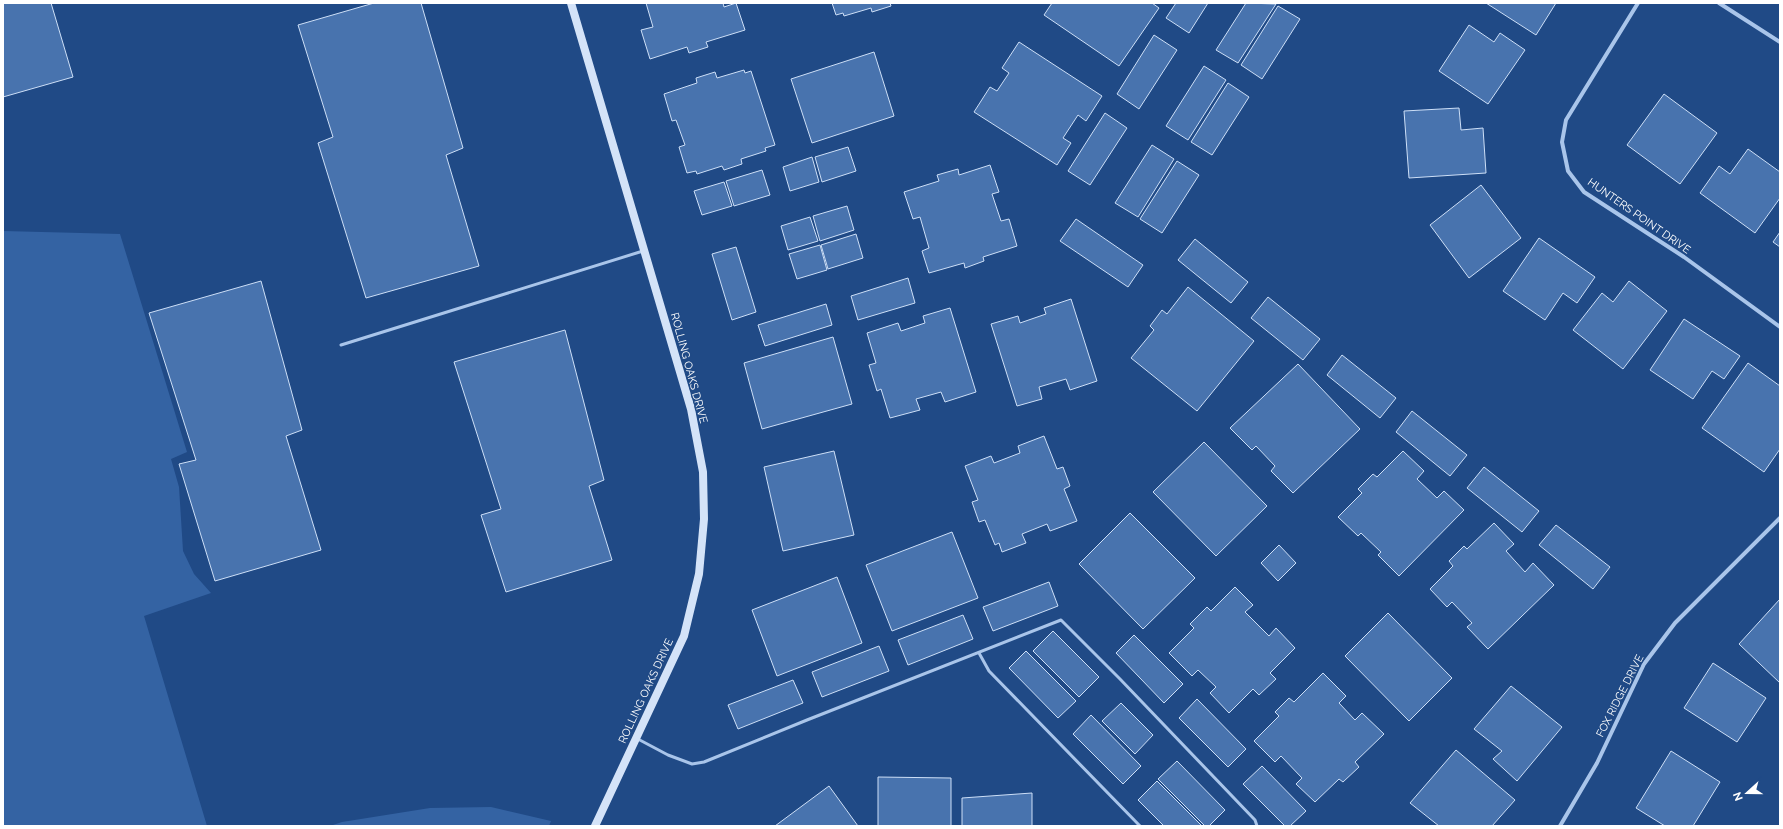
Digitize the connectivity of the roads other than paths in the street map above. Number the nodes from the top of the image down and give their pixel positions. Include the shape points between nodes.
1 (571, 3) edge
2 (1638, 3) edge
3 (1719, 3) edge
4 (1780, 42) edge
5 (644, 250) junction
6 (1780, 328) edge
7 (341, 345) dead end
8 (1780, 518) edge
9 (978, 654) junction
10 (636, 738) junction
11 (596, 826) edge
12 (1140, 826) edge
13 (1257, 826) edge
14 (1560, 826) edge

1 - 5 street, ROLLING OAKS DRIVE
2 - 6 street, HUNTERS POINT DRIVE via 1566,120 1562,142 1568,171 1584,192 1684,257
3 - 4 street
5 - 7 lane
5 - 10 street, ROLLING OAKS DRIVE via 691,409 703,472 704,519 699,574 684,636
8 - 14 street, FOX RIDGE DRIVE via 1675,623 1644,664 1597,763
9 - 10 lane via 704,762 692,764
9 - 12 lane via 989,671
9 - 13 lane via 1061,620 1255,820
10 - 11 street, ROLLING OAKS DRIVE

